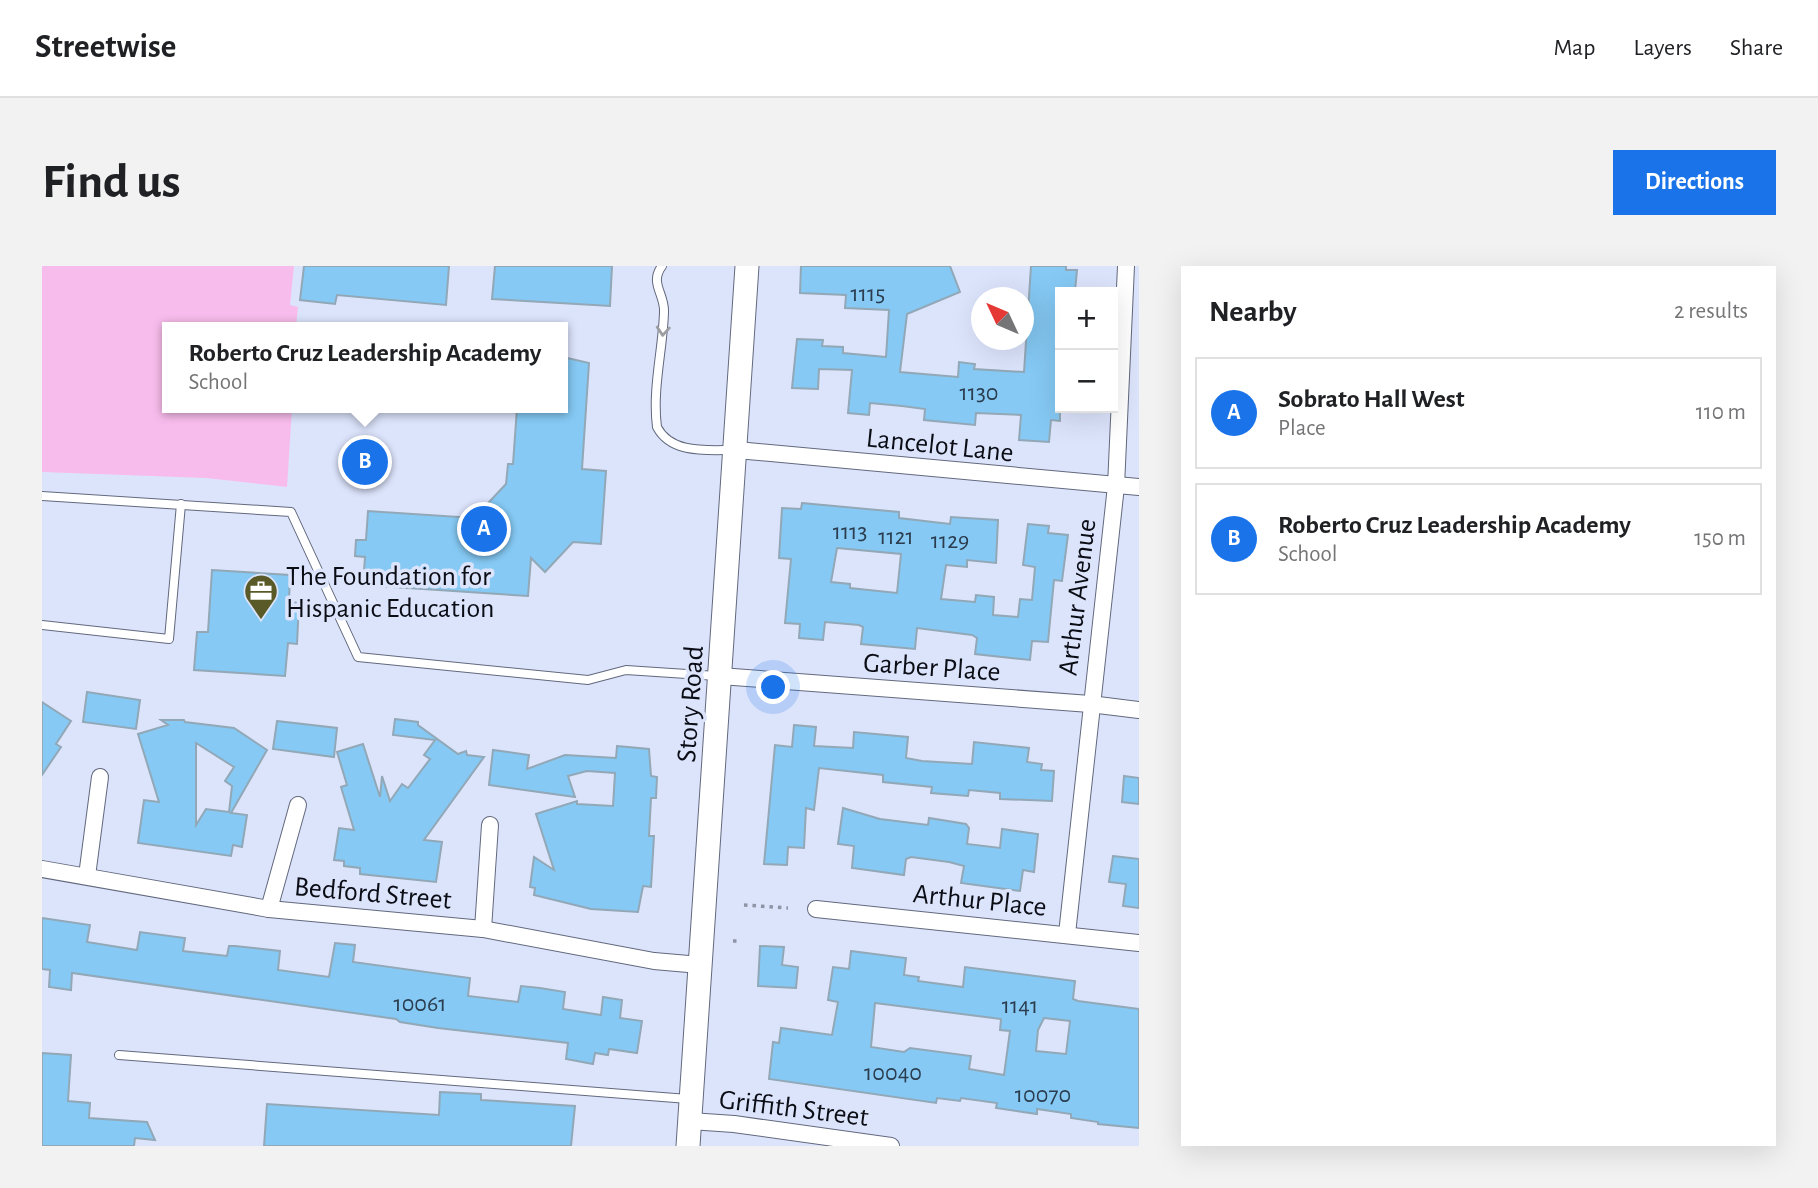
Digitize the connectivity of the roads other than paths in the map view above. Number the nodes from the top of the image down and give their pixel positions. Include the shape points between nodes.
1 (662, 266) edge
2 (747, 266) edge
3 (1126, 266) edge
4 (737, 450) junction
5 (1116, 486) junction
6 (1139, 487) edge
7 (42, 496) edge
8 (181, 504) junction
9 (42, 625) edge
10 (720, 676) junction
11 (1090, 704) junction
12 (1139, 710) edge
13 (100, 777) dead end
14 (298, 805) dead end
15 (490, 825) dead end
16 (42, 869) edge
17 (87, 876) junction
18 (269, 909) junction
19 (816, 909) dead end
20 (482, 929) junction
21 (1067, 934) junction
22 (1139, 943) edge
23 (700, 965) junction
24 (119, 1055) dead end
25 (690, 1110) junction
26 (688, 1146) edge
27 (891, 1146) edge

1 -> 4 lane via 656,284 665,308 657,426 662,436 680,447
2 - 4 street, Story Road
3 - 5 street, Arthur Avenue
4 - 5 street, Lancelot Lane
4 - 10 street, Story Road
5 - 6 street, Lancelot Lane
5 - 11 street, Arthur Avenue
7 - 8 lane
8 - 9 lane via 169,639
8 - 10 lane via 291,512 358,657 588,680 626,670
10 - 11 street, Garber Place
10 - 23 street, Story Road
11 - 12 street, Garber Place
11 - 21 street, Arthur Avenue
13 - 17 street
14 - 18 street
15 - 20 street
16 - 17 street, Bedford Street
17 - 18 street, Bedford Street
18 - 20 street, Bedford Street
19 - 21 street, Arthur Place
20 - 23 street, Bedford Street via 654,961
21 - 22 street, Arthur Place
23 - 25 street, Story Road
24 - 25 lane
25 - 26 street, Story Road
25 - 27 street, Griffith Street via 734,1124

